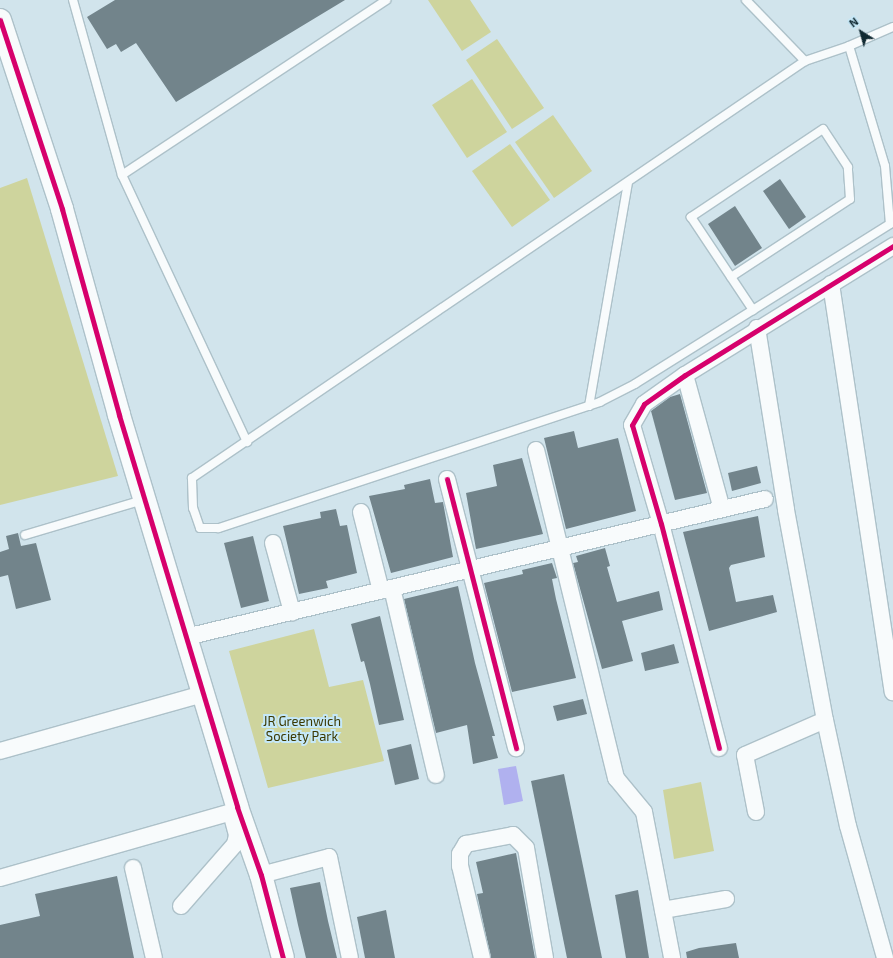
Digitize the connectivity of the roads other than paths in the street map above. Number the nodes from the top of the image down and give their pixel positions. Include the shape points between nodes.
1 (73, 0) edge
2 (386, 0) edge
3 (746, 0) edge
4 (0, 20) edge
5 (893, 27) edge
6 (849, 46) junction
7 (805, 61) junction
8 (122, 175) junction
9 (628, 183) junction
10 (893, 246) edge
11 (731, 277) junction
12 (831, 284) junction
13 (753, 310) junction
14 (757, 328) junction
15 (685, 374) junction
16 (589, 406) junction
17 (247, 442) junction
18 (536, 450) dead end
19 (447, 480) dead end
20 (765, 499) dead end
21 (145, 500) junction
22 (722, 510) junction
23 (361, 512) dead end
24 (661, 524) junction
25 (25, 536) dead end
26 (273, 544) dead end
27 (560, 548) junction
28 (470, 570) junction
29 (387, 590) junction
30 (292, 612) junction
31 (186, 637) junction
32 (893, 692) edge
33 (198, 695) junction
34 (825, 720) junction
35 (516, 748) dead end
36 (720, 748) dead end
37 (0, 751) edge
38 (436, 775) dead end
39 (231, 812) junction
40 (756, 812) dead end
41 (133, 868) dead end
42 (261, 875) junction
43 (0, 878) edge
44 (726, 899) dead end
45 (181, 906) dead end
46 (663, 910) junction
47 (154, 958) edge
48 (283, 958) edge
49 (350, 958) edge
50 (482, 958) edge
51 (545, 958) edge
52 (672, 958) edge
53 (885, 958) edge

1 - 8 lane
2 - 8 lane
3 - 7 lane
4 - 21 street via 62,209
5 - 6 lane
6 - 7 lane
6 - 13 lane via 885,166 890,224
7 - 9 lane
8 - 17 lane
9 - 16 lane
9 - 17 lane
10 - 12 street
11 - 11 lane via 691,217 823,129 848,167 850,199
11 - 13 lane
12 - 14 street
12 - 32 street
13 - 16 lane via 635,384
14 - 15 street
14 - 34 street via 786,510
15 - 22 street
15 - 24 street via 644,404 632,425
16 - 17 lane via 218,528 200,528 193,508 192,478
18 - 27 street
19 - 28 street
20 - 22 street
21 - 25 lane
21 - 31 street
22 - 24 street
23 - 29 street
24 - 27 street
24 - 36 street
26 - 30 street
27 - 28 street
27 - 46 street via 616,778 644,812
28 - 29 street
28 - 35 street
29 - 30 street
29 - 38 street
30 - 31 street
31 - 33 street
33 - 37 street
33 - 39 street
33 - 42 street
34 - 40 street via 745,755
34 - 53 street via 848,826
39 - 43 street
39 - 45 street via 237,835 235,844
41 - 47 street
42 - 48 street
42 - 49 street via 329,857
44 - 46 street
46 - 52 street
50 - 51 street via 460,866 460,854 466,844 513,835 526,848

